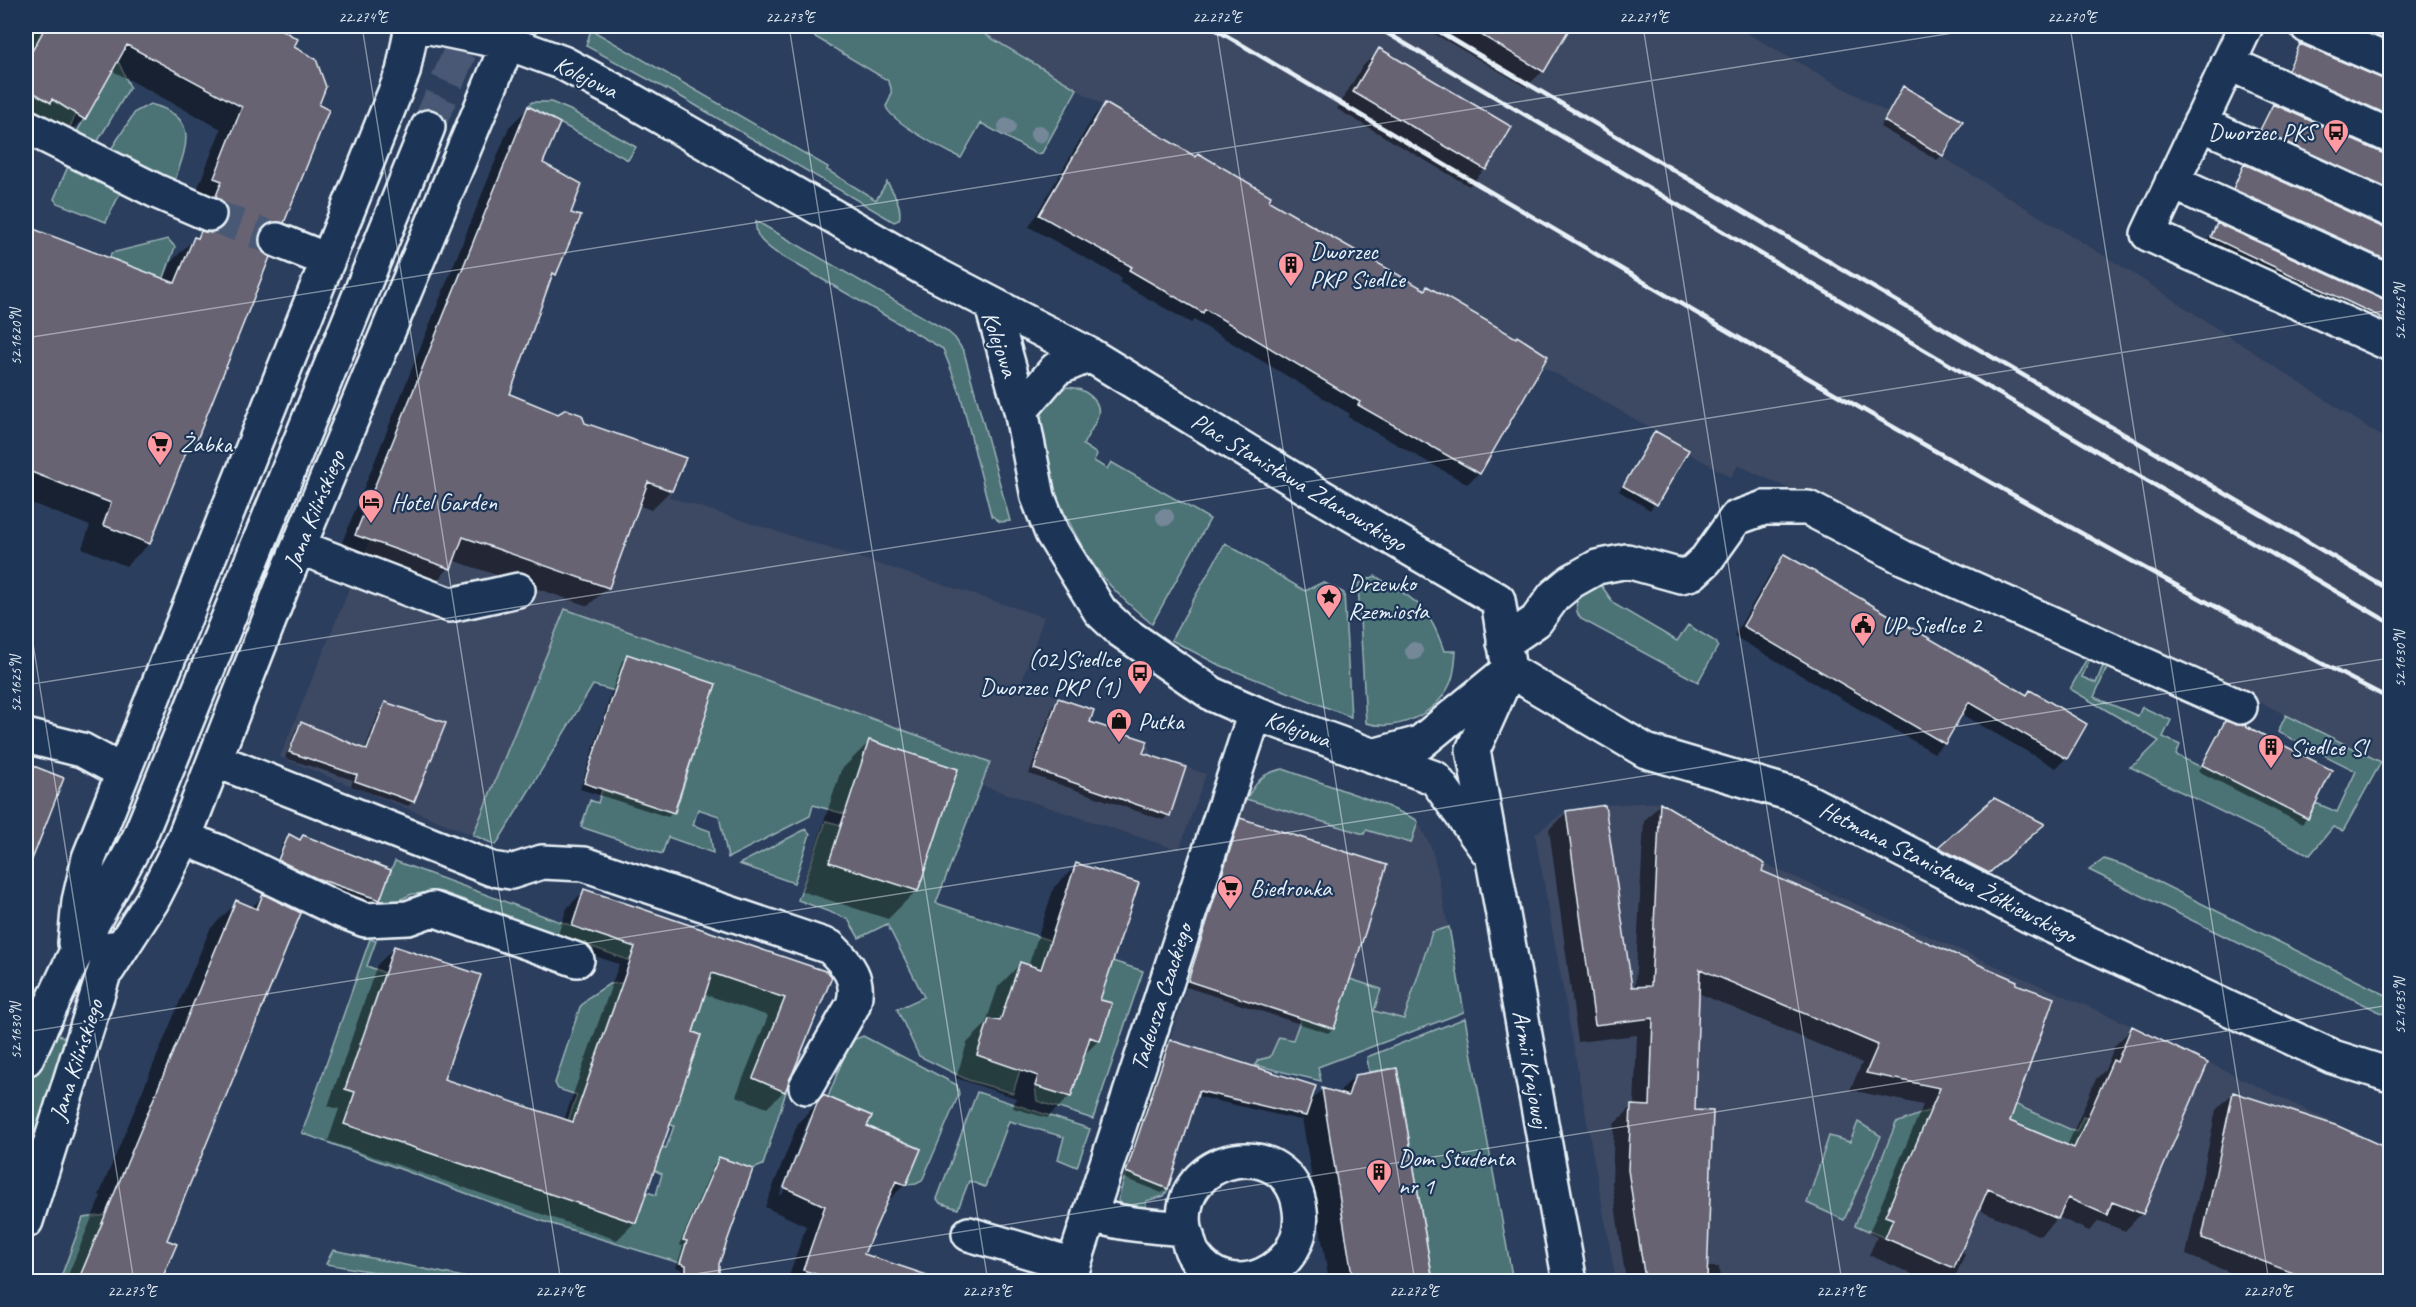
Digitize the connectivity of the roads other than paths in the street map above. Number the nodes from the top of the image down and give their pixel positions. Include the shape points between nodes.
1 (412, 26) edge
2 (425, 26) edge
3 (2246, 26) edge
4 (2307, 26) edge
5 (508, 43) junction
6 (2391, 62) edge
7 (2228, 63) junction
8 (2200, 123) junction
9 (26, 126) edge
10 (428, 127) tunnel mouth
11 (2391, 136) edge
12 (2172, 182) junction
13 (2391, 210) edge
14 (209, 214) tunnel mouth
15 (277, 240) tunnel mouth
16 (327, 260) junction
17 (2391, 282) edge
18 (992, 306) junction
19 (2391, 344) edge
20 (1090, 355) junction
21 (1021, 410) junction
22 (299, 547) junction
23 (518, 590) dead end
24 (1507, 656) junction
25 (2240, 707) dead end
26 (1255, 713) junction
27 (26, 736) edge
28 (1373, 756) junction
29 (215, 760) junction
30 (123, 772) junction
31 (139, 838) junction
32 (184, 838) junction
33 (1492, 856) junction
34 (73, 959) junction
35 (577, 960) dead end
36 (108, 969) junction
37 (26, 1059) edge
38 (2391, 1075) edge
39 (806, 1087) dead end
40 (1090, 1214) junction
41 (26, 1221) edge
42 (1185, 1229) dead end
43 (969, 1234) dead end
44 (1071, 1273) edge
45 (1570, 1281) edge

1 - 16 street, Jana Kilińskiego via 403,72
2 - 5 street, Kolejowa
3 - 7 street
4 - 6 street
5 - 18 street, Kolejowa via 563,63 628,98
5 - 22 street, Jana Kilińskiego
7 - 8 street
7 - 11 street
8 - 12 street
8 - 13 street
9 - 14 street
10 - 31 street, Jana Kilińskiego
12 - 17 street
12 - 19 street via 2148,234
15 - 16 street
16 - 30 street, Jana Kilińskiego
18 - 20 street, Plac Stanisława Zdanowskiego
18 - 21 street, Kolejowa
20 - 21 street via 1056,369
20 - 24 street, Plac Stanisława Zdanowskiego via 1498,600
21 - 26 street, Kolejowa via 1038,497 1052,533 1100,611 1120,630 1214,695
22 - 23 street via 450,605
22 - 29 street, Jana Kilińskiego
24 - 25 street via 1554,596 1598,567 1627,561 1681,576 1692,573 1736,518 1764,508 1808,508 1902,557
24 - 28 street via 1420,743
24 - 33 street via 1473,750
24 - 38 street, Hetmana Stanisława Żółkiewskiego via 1646,751 1795,795 2030,916 2333,1057
26 - 28 street, Kolejowa
26 - 40 street, Tadeusza Czackiego
27 - 30 street via 82,750
28 - 33 street, Kolejowa via 1435,778
29 - 32 street, Jana Kilińskiego
29 - 39 street via 492,869 511,872 542,862 584,864 830,947 842,958 857,992
30 - 34 street, Jana Kilińskiego via 89,858 79,901
31 - 34 street, Jana Kilińskiego
31 - 36 street, Jana Kilińskiego
32 - 35 street via 365,920 408,918 433,909
32 - 36 street, Jana Kilińskiego via 152,901
33 - 45 street, Armii Krajowej
34 - 37 street, Jana Kilińskiego
36 - 41 street, Jana Kilińskiego
40 - 42 street via 1105,1220
40 - 44 street, Tadeusza Czackiego
43 - 44 street

